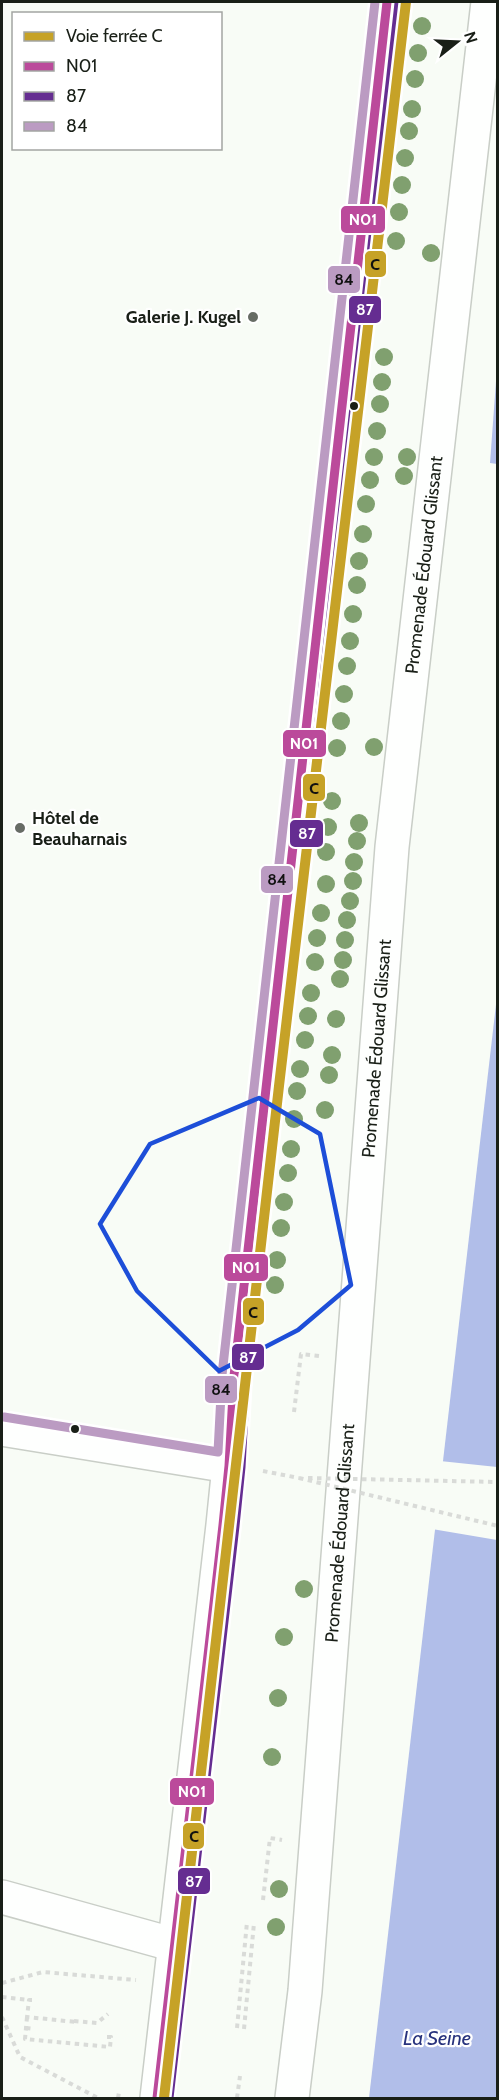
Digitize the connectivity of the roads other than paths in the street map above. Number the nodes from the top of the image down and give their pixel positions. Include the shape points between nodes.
1 (387, 2) edge
2 (489, 2) edge
3 (2, 1429) edge
4 (244, 1469) junction
5 (2, 1898) edge
6 (175, 1945) junction
7 (157, 2098) edge
8 (292, 2098) edge

1 - 4 street via 236,1365
2 - 8 street, Promenade Édouard Glissant via 392,847 305,1990
3 - 4 street
4 - 6 street
5 - 6 street
6 - 7 street

